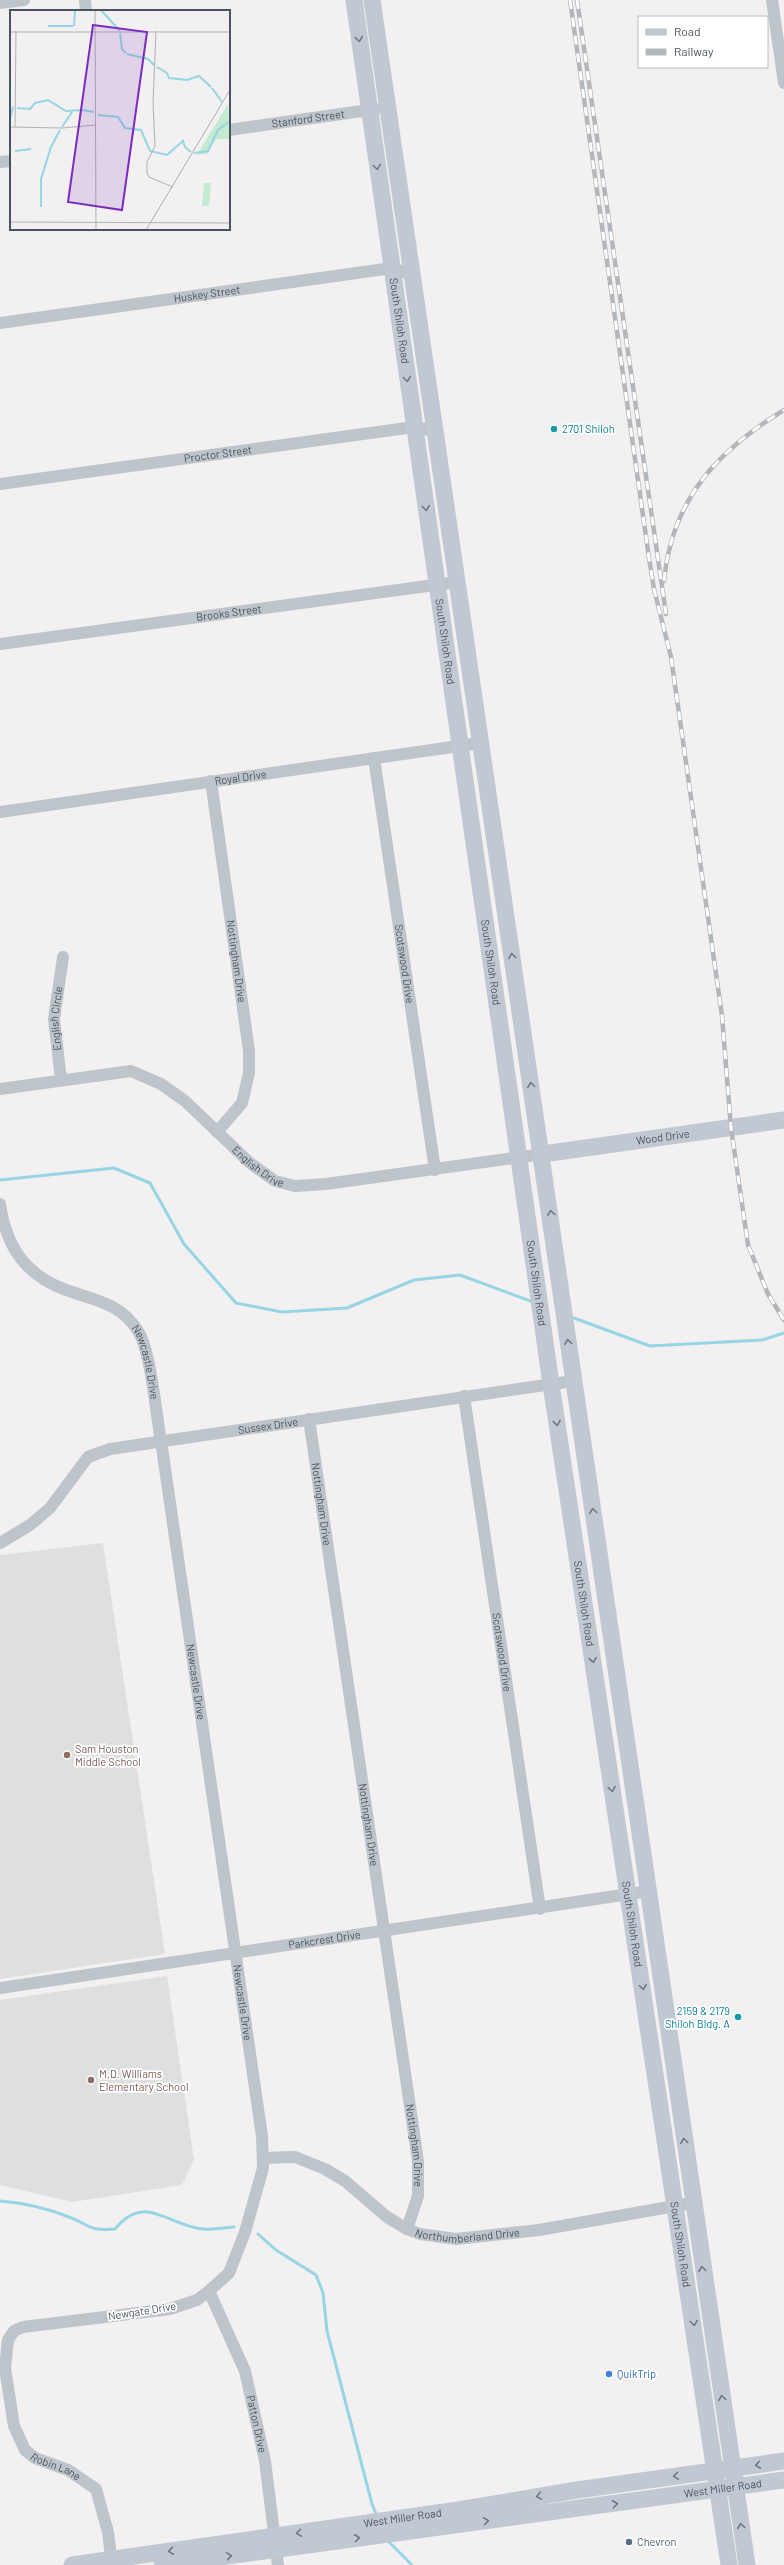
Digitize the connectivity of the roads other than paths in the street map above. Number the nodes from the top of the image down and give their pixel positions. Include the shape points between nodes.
1 (24, 0) edge
2 (85, 0) edge
3 (354, 0) edge
4 (372, 0) edge
5 (772, 0) edge
6 (0, 3) edge
7 (86, 10) edge
8 (784, 83) edge
9 (388, 108) junction
10 (369, 110) junction
11 (230, 130) edge
12 (10, 160) edge
13 (0, 162) edge
14 (392, 268) junction
15 (412, 275) junction
16 (0, 323) edge
17 (414, 427) junction
18 (435, 431) junction
19 (0, 484) edge
20 (457, 582) junction
21 (437, 585) junction
22 (0, 644) edge
23 (480, 743) junction
24 (460, 747) junction
25 (374, 758) junction
26 (211, 781) junction
27 (0, 812) edge
28 (63, 956) dead end
29 (61, 1080) junction
30 (0, 1089) edge
31 (784, 1120) edge
32 (217, 1132) junction
33 (543, 1154) junction
34 (518, 1158) junction
35 (435, 1170) junction
36 (0, 1204) edge
37 (573, 1381) junction
38 (551, 1384) junction
39 (464, 1396) junction
40 (309, 1418) junction
41 (161, 1441) junction
42 (0, 1543) edge
43 (649, 1891) junction
44 (628, 1894) junction
45 (540, 1909) junction
46 (385, 1932) junction
47 (236, 1954) junction
48 (0, 1988) edge
49 (263, 2158) junction
50 (684, 2205) junction
51 (407, 2229) junction
52 (245, 2232) joint
53 (209, 2291) junction
54 (8, 2340) joint
55 (784, 2461) edge
56 (732, 2468) junction
57 (715, 2471) junction
58 (784, 2480) edge
59 (736, 2488) junction
60 (719, 2490) junction
61 (277, 2550) edge
62 (112, 2562) edge
63 (72, 2565) edge
64 (162, 2565) edge
65 (729, 2565) edge
66 (747, 2565) edge

1 - 6 street
2 - 7 street
3 -> 10 main road, South Shiloh Road
4 - 9 main road, South Shiloh Road
5 - 8 street
9 - 10 street, Stanford Street
9 - 15 main road, South Shiloh Road
10 - 11 street, Stanford Street
10 -> 14 main road, South Shiloh Road
12 - 13 street
14 - 15 street, Huskey Street
14 - 16 street, Huskey Street
14 -> 17 main road, South Shiloh Road
15 - 18 main road, South Shiloh Road
17 - 18 street, Proctor Street
17 - 19 street, Proctor Street
17 -> 21 main road, South Shiloh Road
18 - 20 main road, South Shiloh Road
20 - 21 street, Brooks Street
20 - 23 main road, South Shiloh Road
21 - 22 street, Brooks Street
21 - 24 main road, South Shiloh Road
23 - 24 street, Royal Drive
33 -> 23 main road, South Shiloh Road
24 - 25 street, Royal Drive
24 - 34 main road, South Shiloh Road
25 - 26 street, Royal Drive
25 - 35 street, Scotswood Drive
26 - 27 street, Royal Drive
26 - 32 street, Nottingham Drive via 250,1051 249,1073 242,1104
28 - 29 street, English Circle via 54,1019
29 - 30 street, English Drive
29 - 32 street, English Drive via 131,1071 161,1084 179,1096
31 - 33 main road, Wood Drive
32 - 35 street, English Drive via 250,1163 275,1181 295,1186
33 - 34 street, English Drive
37 -> 33 main road, South Shiloh Road
34 - 35 street, English Drive
34 - 38 main road, South Shiloh Road
36 - 41 street, Newcastle Drive via 9,1241 27,1268 66,1290 105,1302 126,1315 138,1331 145,1346
37 - 38 street, Sussex Drive
43 -> 37 main road, South Shiloh Road
38 - 39 street, Sussex Drive
38 -> 44 main road, South Shiloh Road
39 - 40 street, Sussex Drive
39 - 45 street, Scotswood Drive
40 - 41 street, Sussex Drive
40 - 46 street, Nottingham Drive
41 - 42 street, Sussex Drive via 110,1449 88,1457 50,1508 30,1525
41 - 47 street, Newcastle Drive
43 - 44 street, Parkcrest Drive
50 -> 43 main road, South Shiloh Road
44 - 45 street, Parkcrest Drive
44 -> 50 main road, South Shiloh Road
45 - 46 street, Parkcrest Drive
46 - 47 street, Parkcrest Drive
46 - 51 street, Nottingham Drive via 420,2181
47 - 48 street, Parkcrest Drive
47 - 49 street, Newcastle Drive via 253,2062
49 - 51 street, Northumberland Drive via 295,2157 325,2169 345,2181 387,2217
49 - 52 street, Newcastle Drive via 261,2176
50 - 51 street, Northumberland Drive via 539,2230 456,2239 420,2234
56 -> 50 main road, South Shiloh Road
50 -> 57 main road, South Shiloh Road
52 - 53 street, Newgate Drive via 229,2273
53 - 54 street, Newgate Drive via 197,2300 170,2309 23,2327 14,2331
53 - 61 street, Patton Drive via 245,2371 265,2461
54 - 62 street, Robin Lane via 5,2368 14,2426 25,2450 35,2458 68,2470 96,2489 102,2505
55 -> 56 main road, West Miller Road
56 - 57 main road, West Miller Road
56 - 59 main road, South Shiloh Road
57 - 60 main road, South Shiloh Road
57 -> 61 main road, West Miller Road via 458,2510
58 - 59 main road, West Miller Road
59 - 60 main road, West Miller Road
66 -> 59 main road, South Shiloh Road
61 -> 60 main road, West Miller Road
60 - 65 main road, South Shiloh Road
61 -> 62 main road, West Miller Road
64 -> 61 main road, West Miller Road
62 - 63 main road, West Miller Road

